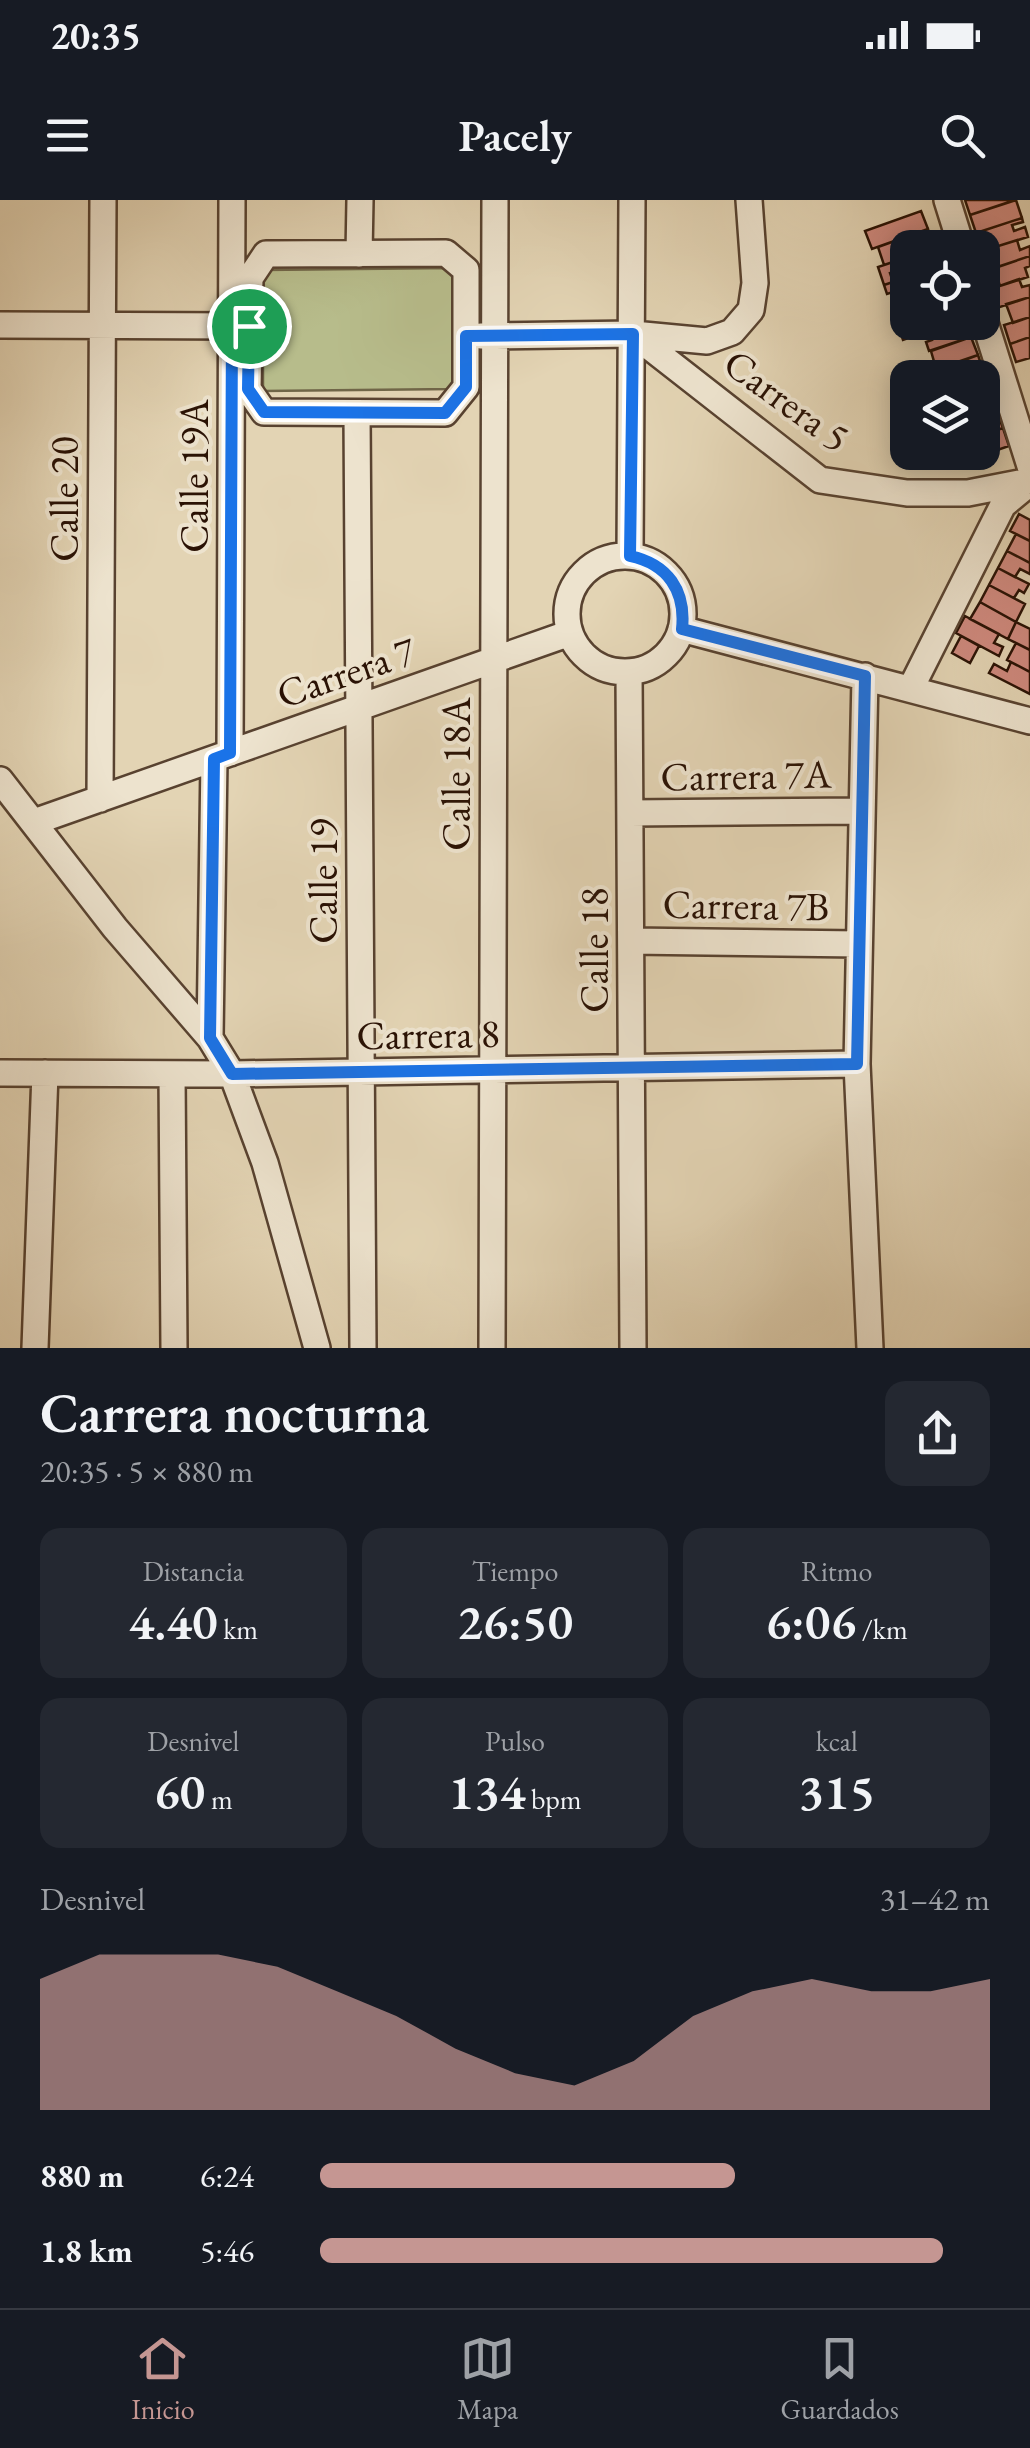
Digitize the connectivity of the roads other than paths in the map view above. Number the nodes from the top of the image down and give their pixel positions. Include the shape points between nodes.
1 (103, 200) edge
2 (232, 200) edge
3 (360, 200) edge
4 (494, 200) edge
5 (632, 200) edge
6 (749, 200) edge
7 (947, 200) edge
8 (956, 230) edge
9 (359, 254) junction
10 (0, 325) edge
11 (102, 326) junction
12 (240, 326) junction
13 (633, 334) junction
14 (466, 336) junction
15 (494, 336) junction
16 (990, 340) edge
17 (357, 413) junction
18 (1030, 466) edge
19 (1030, 482) edge
20 (630, 556) junction
21 (682, 629) junction
22 (570, 633) junction
23 (494, 660) junction
24 (629, 672) junction
25 (865, 676) junction
26 (911, 688) junction
27 (359, 708) junction
28 (1030, 721) edge
29 (222, 756) junction
30 (0, 780) edge
31 (100, 799) junction
32 (862, 812) junction
33 (630, 814) junction
34 (34, 822) junction
35 (631, 942) junction
36 (859, 944) junction
37 (210, 1038) junction
38 (857, 1064) junction
39 (632, 1068) junction
40 (493, 1070) junction
41 (0, 1072) edge
42 (362, 1072) junction
43 (45, 1073) junction
44 (172, 1074) junction
45 (232, 1074) junction
46 (36, 1348) edge
47 (174, 1348) edge
48 (316, 1348) edge
49 (363, 1348) edge
50 (492, 1348) edge
51 (634, 1348) edge
52 (870, 1348) edge

1 - 11 street, Calle 20
2 - 12 street, Calle 19A
3 - 9 street
4 - 15 street, Calle 18A
5 - 13 street
6 - 13 street via 755,283 751,310 732,332 707,341
7 - 8 street
9 - 12 street via 266,254 250,278
9 - 14 street via 446,253 466,270
10 - 11 street
11 - 12 street
11 - 31 street, Calle 20
12 - 17 street via 248,389 264,412
12 - 29 street, Calle 19A
13 - 15 street
13 - 19 street, Carrera 5 via 820,480 907,493 968,493
13 - 20 street
14 - 15 street
14 - 17 street via 466,387 445,413
15 - 23 street, Calle 18A
16 - 18 street
17 - 27 street, Calle 19
19 - 26 street via 1002,505
20 - 21 street via 658,565 677,587
20 - 22 street via 602,561 579,578 568,604
21 - 24 street via 662,659
21 - 25 street
22 - 23 street, Carrera 7
22 - 24 street via 593,663
23 - 27 street, Carrera 7
23 - 40 street, Calle 18A
24 - 33 street, Calle 18
25 - 26 street
25 - 32 street
26 - 28 street
27 - 29 street, Carrera 7
27 - 42 street, Calle 19
29 - 31 street, Carrera 7
29 - 37 street, Calle 19A
30 - 34 street
31 - 34 street, Carrera 7
32 - 33 street, Carrera 7A
32 - 36 street
33 - 35 street, Calle 18
34 - 37 street
35 - 36 street, Carrera 7B
35 - 39 street, Calle 18
36 - 38 street
37 - 45 street
38 - 39 street, Carrera 8
38 - 52 street
39 - 40 street, Carrera 8
39 - 51 street, Calle 18
40 - 42 street, Carrera 8
40 - 50 street, Calle 18A
41 - 43 street, Carrera 8
42 - 45 street, Carrera 8
42 - 49 street, Calle 19
43 - 44 street, Carrera 8
43 - 46 street
44 - 45 street, Carrera 8
44 - 47 street
45 - 48 street via 265,1163

